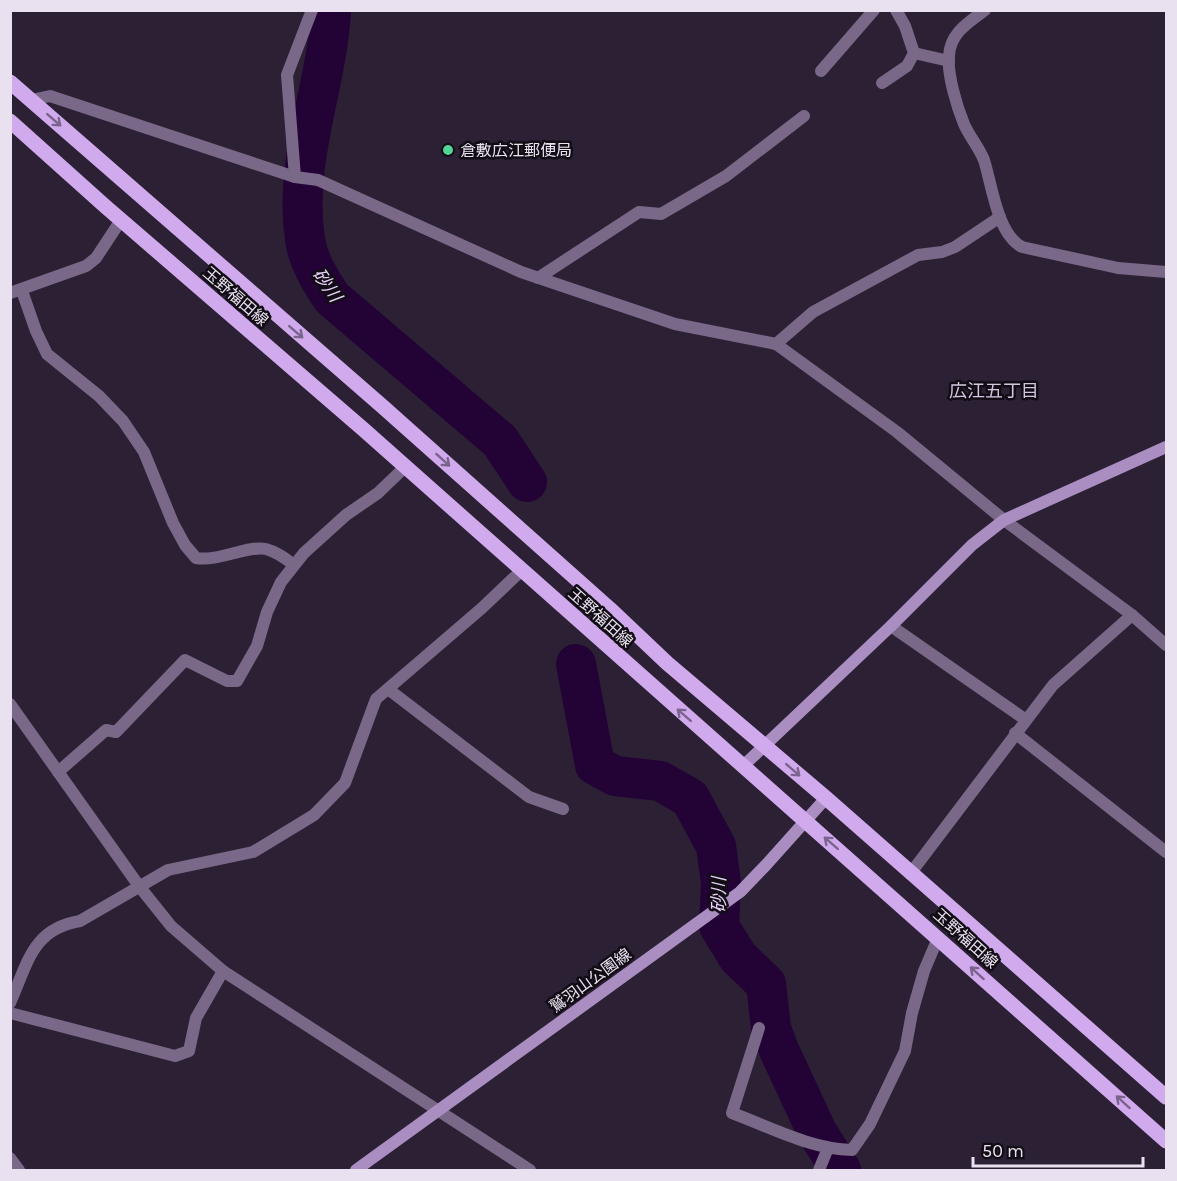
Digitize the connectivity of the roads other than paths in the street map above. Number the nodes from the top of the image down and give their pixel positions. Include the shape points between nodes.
1 (312, 10) edge
2 (874, 10) edge
3 (896, 10) edge
4 (985, 10) edge
5 (914, 53) junction
6 (949, 61) junction
7 (821, 70) dead end
8 (10, 82) edge
9 (882, 83) dead end
10 (31, 100) junction
11 (804, 116) dead end
12 (10, 121) edge
13 (295, 177) junction
14 (1000, 217) junction
15 (121, 220) junction
16 (1167, 272) edge
17 (538, 278) junction
18 (16, 292) edge
19 (776, 344) junction
20 (1167, 447) edge
21 (405, 467) junction
22 (1004, 520) junction
23 (294, 565) junction
24 (522, 570) junction
25 (1132, 615) junction
26 (891, 626) junction
27 (1167, 645) edge
28 (388, 689) junction
29 (10, 704) edge
30 (1026, 720) junction
31 (1015, 733) junction
32 (764, 746) junction
33 (743, 766) junction
34 (58, 772) junction
35 (826, 798) junction
36 (563, 809) dead end
37 (806, 821) junction
38 (1167, 852) edge
39 (910, 874) junction
40 (139, 886) junction
41 (938, 938) junction
42 (223, 971) junction
43 (10, 1003) edge
44 (10, 1013) edge
45 (759, 1028) dead end
46 (1167, 1097) edge
47 (438, 1111) junction
48 (1167, 1141) edge
49 (826, 1150) junction
50 (10, 1158) edge
51 (19, 1170) edge
52 (356, 1170) edge
53 (530, 1170) edge
54 (819, 1170) edge

1 - 13 street via 287,75
2 - 7 street
3 - 5 street
4 - 6 street via 959,30
5 - 6 street
5 - 9 street via 907,66
6 - 14 street via 964,123 983,159
8 - 10 main road, 玉野福田線
10 - 13 street via 50,96
10 -> 32 main road, 玉野福田線
11 - 17 street via 726,176 661,214 639,212
12 - 15 main road, 玉野福田線
13 - 17 street via 318,180
14 - 16 street via 1012,242 1022,247 1118,268
14 - 19 street via 955,247 918,255 813,312
15 - 18 street via 96,258 86,266
15 - 21 main road, 玉野福田線
17 - 19 street via 675,324
18 - 23 street via 47,354 99,396 123,421 144,452 173,523 196,558 206,560 262,548 278,553
19 - 22 street via 897,432
20 - 22 main road
21 - 23 street via 378,493 323,534
21 - 24 main road, 玉野福田線
22 - 25 street
22 - 26 main road via 972,545
23 - 34 street via 281,582 256,646 237,681 227,681 185,660 116,732 106,730
24 - 28 street
33 -> 24 main road, 玉野福田線
25 - 27 street
25 - 30 street via 1053,685
26 - 30 street
26 - 32 main road
28 - 36 street via 529,797
28 - 40 street via 376,699 345,783 314,815 253,852 168,870
29 - 34 street
30 - 31 street
31 - 38 street
31 - 39 street
32 - 33 main road
32 -> 35 main road, 玉野福田線
33 - 37 main road, 玉野福田線
34 - 40 street
35 - 37 main road, 鷲羽山公園線
35 - 39 main road, 玉野福田線
41 -> 37 main road, 玉野福田線
37 - 47 main road, 鷲羽山公園線 via 729,900
39 - 46 main road, 玉野福田線
40 - 42 street via 171,926
40 - 43 street via 80,921 51,930 38,941
48 -> 41 main road, 玉野福田線
41 - 49 street via 924,971 905,1051 870,1124 852,1150
42 - 44 street via 196,1018 189,1051 175,1056
42 - 47 street
45 - 49 street via 732,1113
47 - 52 main road, 鷲羽山公園線
47 - 53 street
49 - 54 street
50 - 51 street

